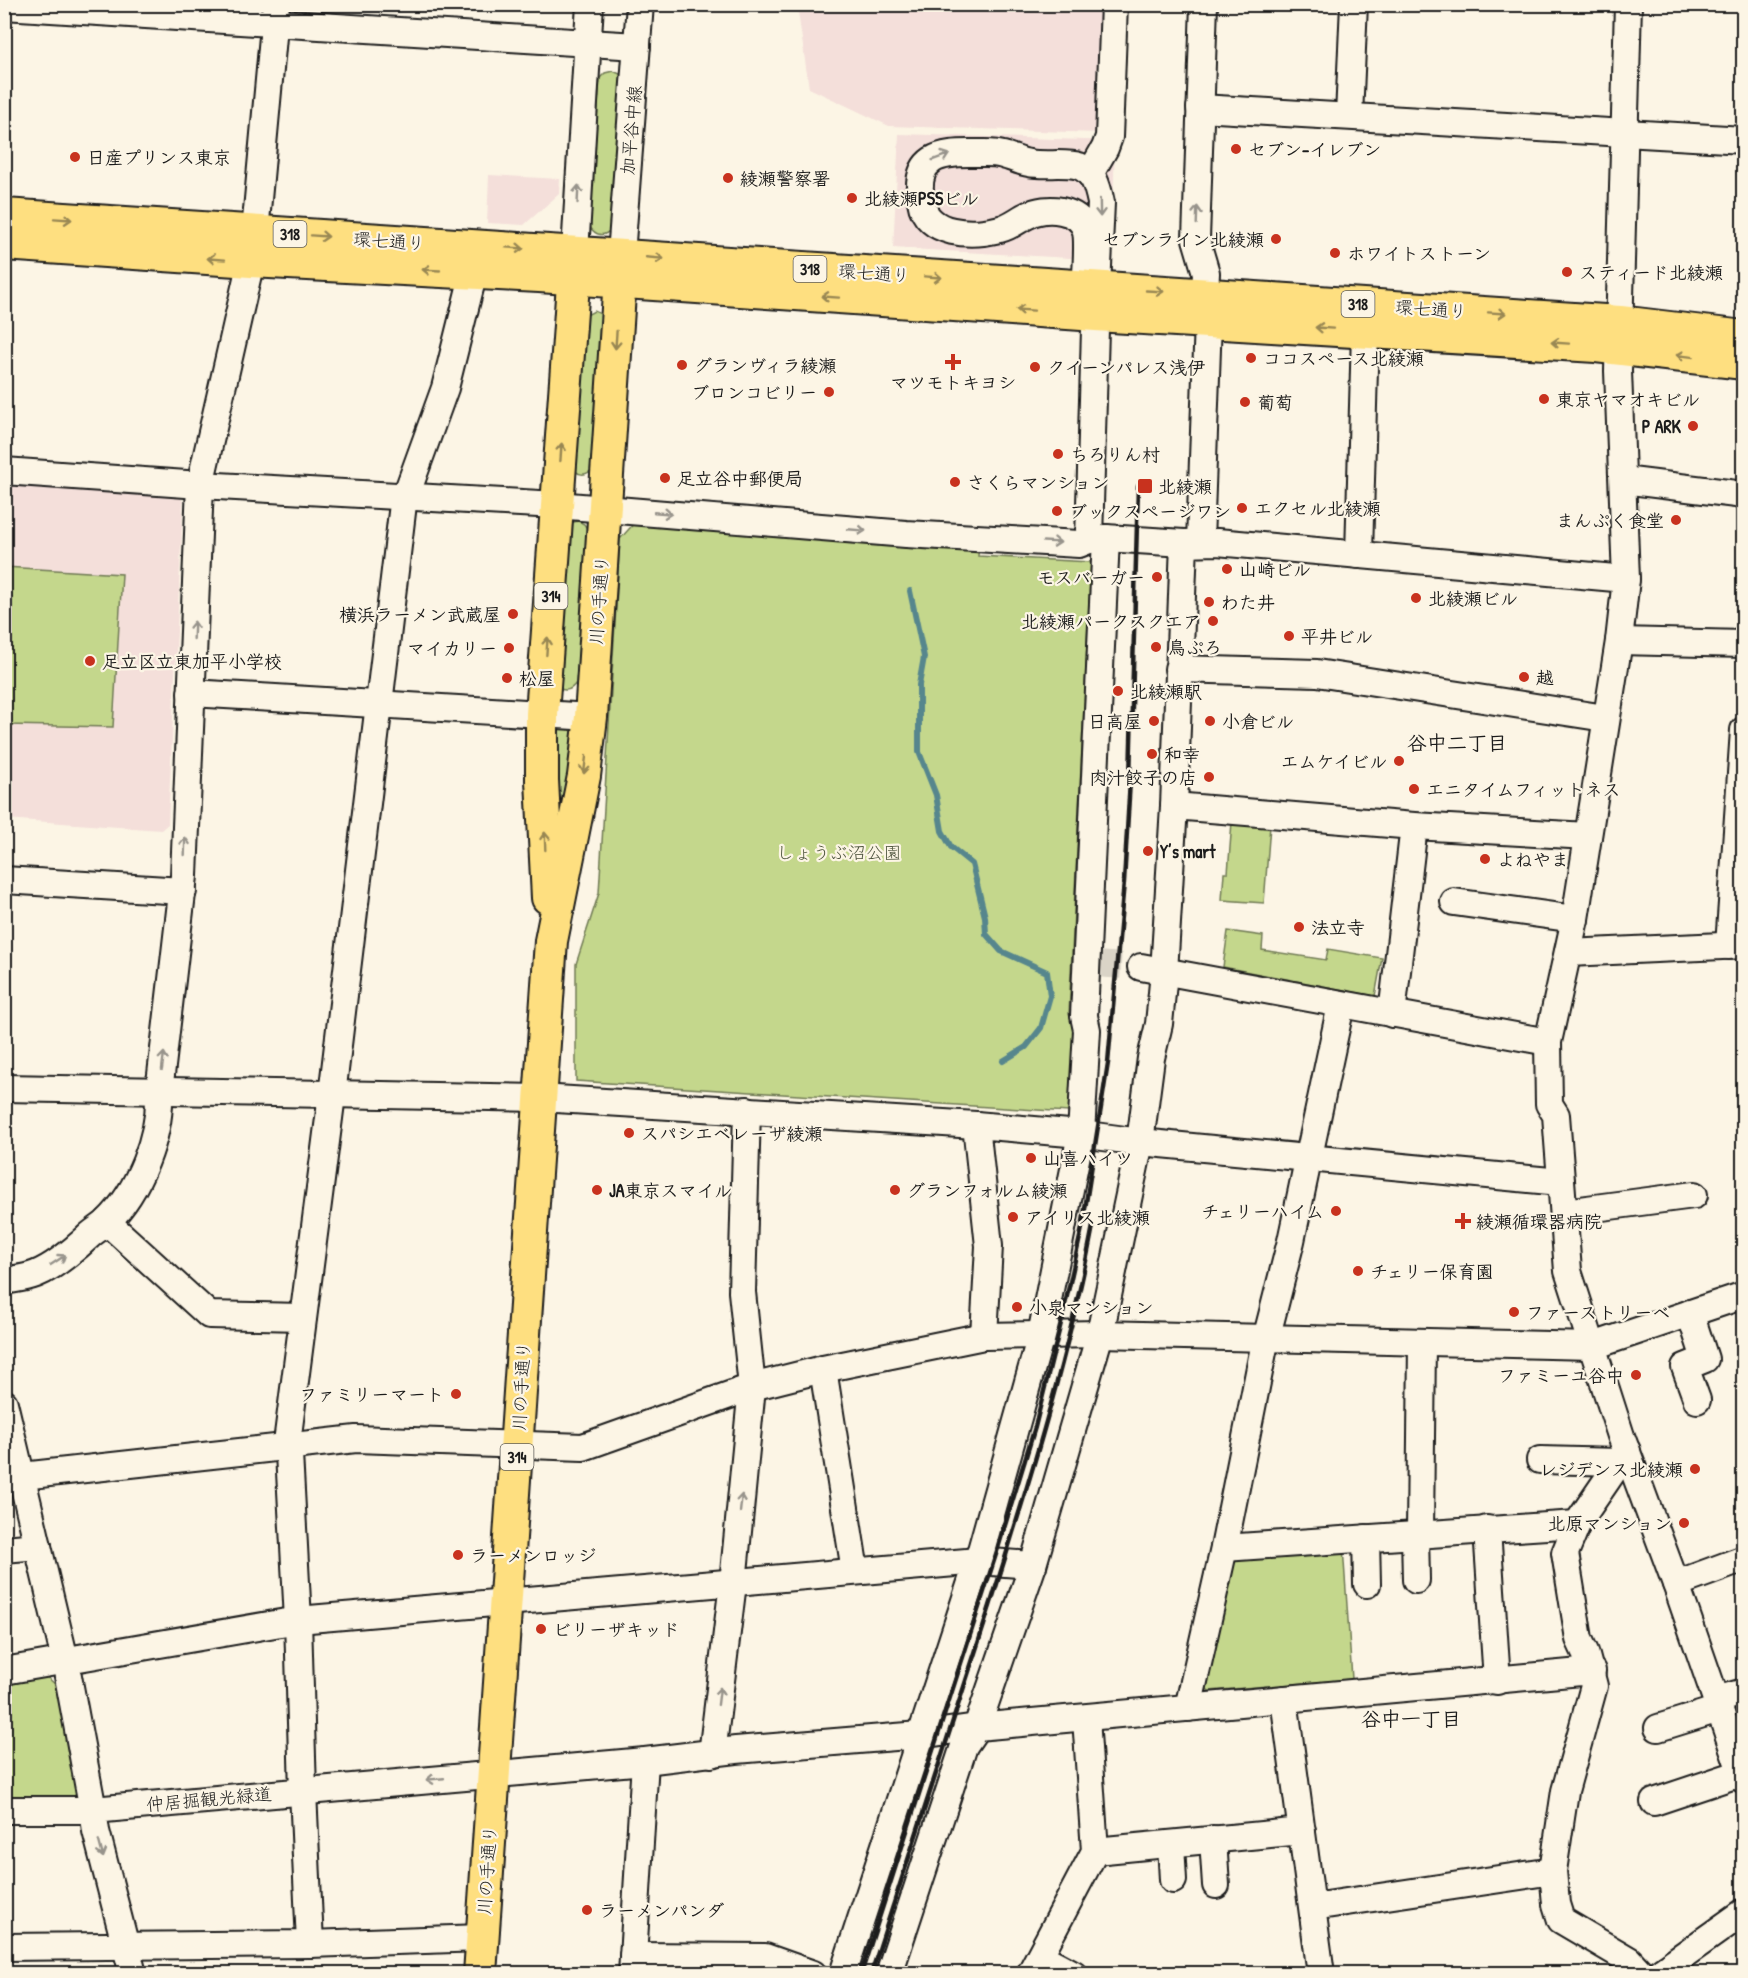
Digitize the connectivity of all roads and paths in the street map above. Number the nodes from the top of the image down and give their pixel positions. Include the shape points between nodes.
1 (590, 4) edge
2 (640, 4) edge
3 (1114, 4) edge
4 (1204, 4) edge
5 (1354, 4) edge
6 (1628, 4) edge
7 (4, 6) edge
8 (54, 7) edge
9 (276, 14) edge
10 (587, 42) junction
11 (637, 46) junction
12 (1200, 108) junction
13 (1349, 116) junction
14 (1624, 133) junction
15 (1743, 140) edge
16 (1090, 174) junction
17 (4, 215) edge
18 (4, 244) edge
19 (253, 247) junction
20 (574, 265) junction
21 (620, 269) junction
22 (474, 272) junction
23 (1089, 294) junction
24 (1207, 307) junction
25 (1365, 331) junction
26 (1619, 334) junction
27 (1743, 337) edge
28 (1743, 363) edge
29 (4, 471) edge
30 (1623, 480) junction
31 (200, 485) junction
32 (1743, 495) edge
33 (405, 497) junction
34 (557, 505) junction
35 (604, 508) junction
36 (1098, 539) junction
37 (1192, 542) junction
38 (1359, 555) junction
39 (1160, 557) dead end
40 (1626, 579) junction
41 (1619, 641) junction
42 (1743, 644) edge
43 (1178, 669) junction
44 (191, 693) junction
45 (380, 703) junction
46 (542, 714) junction
47 (591, 717) junction
48 (1605, 718) junction
49 (1743, 730) edge
50 (1174, 806) junction
51 (1414, 826) junction
52 (1588, 836) junction
53 (4, 880) edge
54 (183, 891) junction
55 (1454, 902) dead end
56 (1575, 919) junction
57 (551, 941) junction
58 (1736, 945) edge
59 (1568, 953) junction
60 (1153, 970) junction
61 (1341, 1005) junction
62 (1392, 1014) junction
63 (1548, 1042) junction
64 (4, 1088) edge
65 (159, 1092) junction
66 (332, 1095) junction
67 (540, 1098) junction
68 (747, 1110) junction
69 (976, 1125) junction
70 (1081, 1134) junction
71 (1140, 1142) junction
72 (1308, 1158) junction
73 (1561, 1182) junction
74 (1694, 1195) dead end
75 (1564, 1212) junction
76 (107, 1222) junction
77 (4, 1281) edge
78 (1743, 1295) edge
79 (1690, 1313) junction
80 (303, 1317) junction
81 (1100, 1334) junction
82 (1041, 1335) junction
83 (984, 1336) junction
84 (1266, 1339) junction
85 (1422, 1342) junction
86 (1593, 1346) junction
87 (823, 1369) junction
88 (752, 1387) junction
89 (1697, 1400) dead end
90 (4, 1403) edge
91 (518, 1444) junction
92 (289, 1447) junction
93 (1623, 1456) junction
94 (1540, 1460) dead end
95 (22, 1476) junction
96 (1577, 1524) junction
97 (1487, 1529) junction
98 (1417, 1534) junction
99 (1366, 1538) junction
100 (38, 1546) junction
101 (1224, 1548) junction
102 (4, 1549) edge
103 (1743, 1559) edge
104 (978, 1561) junction
105 (1033, 1565) junction
106 (855, 1571) junction
107 (1416, 1580) dead end
108 (733, 1583) junction
109 (1367, 1584) dead end
110 (1676, 1584) junction
111 (505, 1604) junction
112 (298, 1620) junction
113 (64, 1660) junction
114 (4, 1671) edge
115 (1592, 1671) junction
116 (1497, 1681) junction
117 (1743, 1692) edge
118 (1284, 1699) junction
119 (1717, 1704) junction
120 (1188, 1708) junction
121 (1086, 1718) junction
122 (977, 1727) junction
123 (1658, 1728) dead end
124 (920, 1735) junction
125 (712, 1755) junction
126 (645, 1761) junction
127 (493, 1774) junction
128 (1742, 1777) edge
129 (303, 1791) junction
130 (1654, 1802) dead end
131 (4, 1810) edge
132 (93, 1810) junction
133 (1302, 1831) junction
134 (1213, 1839) junction
135 (1171, 1844) junction
136 (1095, 1851) junction
137 (1553, 1871) junction
138 (1173, 1880) dead end
139 (1216, 1885) dead end
140 (1313, 1907) junction
141 (1743, 1912) edge
142 (482, 1938) junction
143 (310, 1944) junction
144 (127, 1946) junction
145 (4, 1947) edge
146 (633, 1965) edge
147 (1035, 1965) edge
148 (133, 1974) edge
149 (480, 1974) edge
150 (813, 1974) edge
151 (843, 1974) edge
152 (889, 1974) edge
153 (1074, 1974) edge
154 (1321, 1974) edge
155 (1642, 1974) edge
156 (1657, 1974) edge

1 - 10 street
2 - 11 street, 加平谷中線
3 - 16 street via 1109,137
4 - 12 street
5 - 13 street
6 - 14 street
7 - 8 street
8 - 9 street
9 - 10 street
9 - 19 street
10 - 11 street
20 -> 10 street
11 - 21 street, 加平谷中線
12 - 13 street
24 -> 12 street via 1206,273 1196,239
13 - 14 street
14 - 15 street
14 - 26 street
16 -> 23 street via 1101,203
23 -> 16 street via 1086,231 1071,213 1044,210 1030,213 1002,229 950,230 934,225 922,209 920,179 926,164 936,157 960,152 1079,166
17 -> 19 main road, 環七通り / 318
19 -> 18 main road, 環七通り / 318
19 -> 20 main road, 環七通り / 318
22 -> 19 main road, 環七通り / 318
19 - 31 street
20 - 21 main road, 環七通り / 318
20 - 22 main road, 環七通り / 318
34 -> 20 main road, 川の手通り / 314
23 -> 21 main road, 環七通り / 318
21 -> 23 main road, 環七通り / 318 via 1045,284
21 -> 35 main road, 川の手通り / 314
22 - 33 street via 445,388
23 - 24 main road, 環七通り / 318
23 - 36 street
25 -> 24 main road, 環七通り / 318
24 -> 26 main road, 環七通り / 318
24 - 37 street
26 -> 25 main road, 環七通り / 318
25 - 38 street
26 - 27 main road, 環七通り / 318
28 -> 26 main road, 環七通り / 318
26 - 30 street
29 - 31 street
30 - 32 street
30 - 40 street
31 - 33 street
44 -> 31 street
33 - 34 street
33 - 45 street
34 - 35 street
46 -> 34 main road, 川の手通り / 314
35 -> 36 street via 906,534 1079,544
35 - 47 main road, 川の手通り / 314
36 - 37 street
36 - 70 street via 1091,964 1084,1016 1087,1030
37 - 38 street
37 - 43 street
38 - 40 street
39 - 60 street via 1170,564
40 - 41 street
41 - 42 street
41 - 48 street
43 - 48 street via 1317,673
43 - 50 street
44 - 45 street
54 -> 44 street
45 - 46 street
45 - 66 street
46 - 47 street
57 -> 46 main road, 川の手通り / 314 via 545,866
47 -> 57 main road, 川の手通り / 314 via 584,776
48 - 52 street
49 - 58 street
50 - 51 street
50 - 60 street
51 - 52 street
51 - 62 street
52 - 56 street
53 - 54 street
65 -> 54 street
55 - 56 street
56 - 59 street
57 - 67 main road, 川の手通り / 314
58 - 59 street
59 - 63 street
60 - 61 street
60 - 71 street via 1160,1024 1151,1058
61 - 62 street
61 - 72 street
62 - 63 street
63 - 73 street via 1549,1104 1556,1115
64 - 65 street
65 - 66 street
65 - 76 street via 160,1108 146,1162
66 - 67 street
66 - 80 street
67 - 68 street
67 - 91 main road, 川の手通り / 314
68 - 69 street
68 - 88 street via 742,1292
69 - 70 street
69 - 83 street via 989,1246
70 - 71 street
70 - 82 street
71 - 72 street
71 - 81 street
72 - 73 street
72 - 84 street
73 - 75 street
74 - 75 street
75 - 86 street via 1568,1271
77 -> 76 street via 37,1274
76 - 80 street via 209,1315
78 - 79 street
79 - 86 street
79 - 89 street via 1705,1359 1685,1367
80 - 92 street
81 - 82 street
81 - 84 street
81 - 105 street
82 - 83 street
82 - 104 street
83 - 87 street
84 - 85 street
84 - 101 street
85 - 86 street
85 - 98 street
86 - 93 street
87 - 88 street
87 - 106 street
88 - 91 street via 583,1447
108 -> 88 street
90 - 95 street
91 - 92 street via 356,1439
91 - 111 main road, 川の手通り / 314
92 - 95 street
92 - 112 street
93 - 94 street
93 - 96 street
93 - 110 street
95 - 100 street
96 - 97 street
96 - 115 street via 1565,1553 1579,1639
97 - 98 street
97 - 116 street
98 - 99 street
98 - 107 street
99 - 101 street
99 - 109 street
100 - 102 street
100 - 113 street
101 - 120 street
103 - 110 street
104 - 105 street
104 - 106 street
104 - 124 street
105 - 122 street
106 - 108 street
108 - 111 street
125 -> 108 street
110 - 119 street
111 - 112 street
111 - 127 main road, 川の手通り / 314
112 - 113 street
112 - 129 street
113 - 114 street
113 - 132 street
115 - 116 street, 仲居掘観光緑道
115 - 137 street via 1594,1686 1565,1791
116 - 118 street, 仲居掘観光緑道
117 - 119 street
118 - 120 street, 仲居掘観光緑道
118 - 133 street
119 - 123 street
119 - 128 street
120 - 121 street, 仲居掘観光緑道
121 - 122 street, 仲居掘観光緑道
121 - 136 street
122 - 124 street, 仲居掘観光緑道
122 - 152 street via 964,1746
124 - 125 street, 仲居掘観光緑道
124 - 151 street
125 - 126 street, 仲居掘観光緑道
126 - 127 street, 仲居掘観光緑道
126 - 146 street
127 -> 129 street, 仲居掘観光緑道
127 - 142 main road, 川の手通り / 314
128 - 130 street
129 - 132 street, 仲居掘観光緑道
129 - 143 street
131 - 132 street, 仲居掘観光緑道
132 -> 144 street
133 - 134 street
133 - 140 street
134 - 135 street
134 - 139 street
135 - 136 street
135 - 138 street
136 - 147 street
137 - 140 street
137 - 155 street via 1561,1920 1629,1960
140 - 154 street
141 - 156 street
142 - 143 street
142 - 149 main road, 川の手通り / 314
143 - 144 street
144 - 145 street
144 - 148 street
146 - 150 street via 765,1958
147 - 153 street

